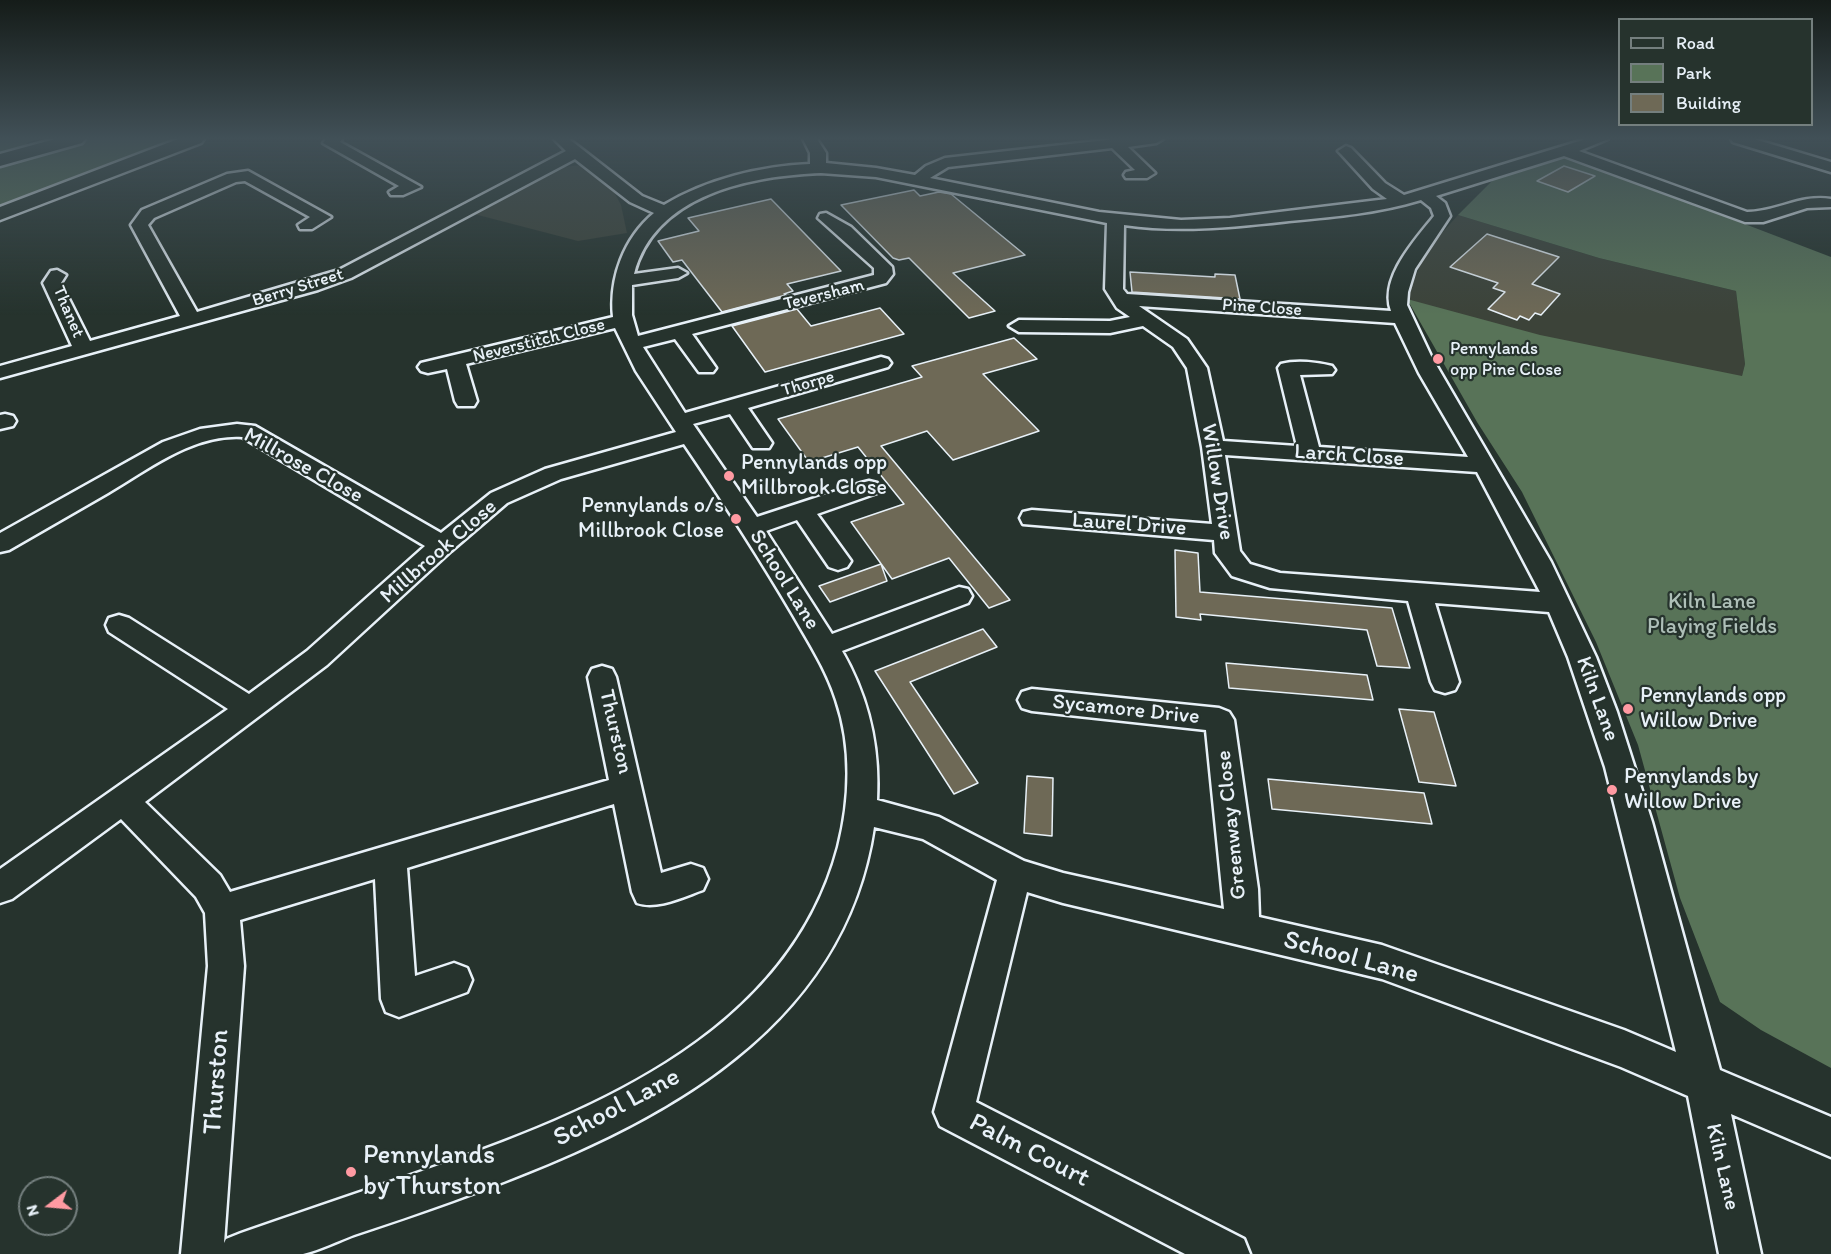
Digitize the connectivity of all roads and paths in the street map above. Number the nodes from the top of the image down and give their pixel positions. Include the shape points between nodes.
1 (43, 198) edge
2 (186, 198) edge
3 (287, 198) edge
4 (490, 198) edge
5 (634, 198) edge
6 (690, 198) edge
7 (1001, 198) edge
8 (1408, 198) edge
9 (1414, 198) edge
10 (1692, 198) edge
11 (1828, 203) dead end
12 (1036, 205) junction
13 (666, 212) junction
14 (0, 214) edge
15 (826, 218) dead end
16 (1116, 218) junction
17 (1036, 222) dead end
18 (306, 225) dead end
19 (678, 273) dead end
20 (57, 275) dead end
21 (625, 280) junction
22 (1120, 299) junction
23 (191, 318) junction
24 (1403, 318) junction
25 (623, 320) junction
26 (1146, 320) junction
27 (1019, 326) dead end
28 (680, 332) junction
29 (632, 344) junction
30 (84, 348) junction
31 (455, 361) junction
32 (881, 363) dead end
33 (428, 367) dead end
34 (706, 368) dead end
35 (1325, 370) dead end
36 (0, 372) edge
37 (466, 401) dead end
38 (735, 405) junction
39 (685, 428) junction
40 (761, 443) dead end
41 (1213, 447) junction
42 (1310, 454) junction
43 (1484, 465) junction
44 (869, 488) dead end
45 (802, 510) junction
46 (1032, 518) dead end
47 (752, 528) junction
48 (1226, 532) junction
49 (0, 544) edge
50 (442, 546) junction
51 (837, 561) dead end
52 (1418, 591) junction
53 (959, 596) dead end
54 (1558, 603) junction
55 (119, 625) dead end
56 (825, 646) junction
57 (602, 677) dead end
58 (1445, 682) dead end
59 (1032, 700) dead end
60 (249, 710) junction
61 (1219, 720) joint
62 (628, 787) junction
63 (122, 800) junction
64 (862, 810) junction
65 (390, 859) junction
66 (1015, 873) junction
67 (691, 879) dead end
68 (0, 888) edge
69 (222, 910) junction
70 (1242, 930) junction
71 (454, 980) dead end
72 (1705, 1082) junction
73 (1831, 1137) edge
74 (202, 1254) edge
75 (241, 1254) edge
76 (1229, 1254) edge
77 (1740, 1254) edge

1 - 14 main road
2 - 23 street via 148,214 140,225
3 - 18 street via 323,217
4 - 23 street, Berry Street via 345,274
5 - 13 street
6 - 13 street, School Lane
7 - 12 street, School Lane
8 - 16 street, School Lane via 1203,225
9 - 24 street, Kiln Lane via 1439,206 1442,216 1400,280 1398,305
10 - 11 street via 1745,217 1763,217 1806,203
12 - 16 street, School Lane
12 - 17 street
13 - 21 street, School Lane via 638,240
15 - 28 street, Teversham via 883,267 880,279
16 - 22 street via 1114,289
19 - 21 street
20 - 30 street, Thanet via 52,283
21 - 25 street, School Lane via 620,299
22 - 24 street, Pine Close
22 - 26 street, Willow Drive
23 - 30 street, Berry Street
24 - 43 street, Kiln Lane
25 - 29 street, School Lane
25 - 31 street, Neverstitch Close
26 - 27 street via 1110,327
26 - 41 street, Willow Drive via 1180,343 1197,368
28 - 29 street, Teversham
28 - 34 street
29 - 39 street, School Lane
30 - 36 street, Berry Street
31 - 33 street, Neverstitch Close
31 - 37 street, Neverstitch Close
32 - 38 street, Thorpe
35 - 42 street via 1288,368
38 - 39 street, Thorpe
38 - 40 street
39 - 47 street, School Lane
39 - 50 street, Millbrook Close via 553,474 499,498
41 - 42 street, Larch Close
41 - 48 street, Willow Drive
42 - 43 street, Larch Close
43 - 54 street, Kiln Lane
44 - 45 street
45 - 47 street
45 - 51 street
46 - 48 street, Laurel Drive
47 - 56 street, School Lane
48 - 52 street, Willow Drive via 1228,553 1234,562 1241,570 1265,580
49 - 50 street, Millrose Close via 171,447 201,435 235,429 247,431
50 - 60 street, Millbrook Close via 317,658
52 - 54 street, Willow Drive
52 - 58 street
53 - 56 street
54 - 72 street, Kiln Lane via 1616,750
55 - 60 street
56 - 64 street, School Lane via 842,677 858,729 864,782
57 - 62 street, Thurston
59 - 61 street, Sycamore Drive
60 - 63 street, Millbrook Close
61 - 70 street, Greenway Close via 1241,889
62 - 65 street, Thurston
62 - 67 street, Thurston via 650,892
63 - 68 street, Millbrook Close
63 - 69 street, Thurston via 208,886
64 - 66 street, School Lane via 928,827
64 - 75 street, School Lane via 853,858 836,903 812,946 784,985 710,1056 663,1088 579,1132 510,1161
65 - 69 street, Thurston
65 - 71 street via 399,999
66 - 70 street, School Lane
66 - 76 street, Palm Court via 954,1112
69 - 74 street, Thurston via 226,966
70 - 72 street, School Lane via 1382,962 1510,1006
72 - 73 street, School Lane
72 - 77 street, Kiln Lane

